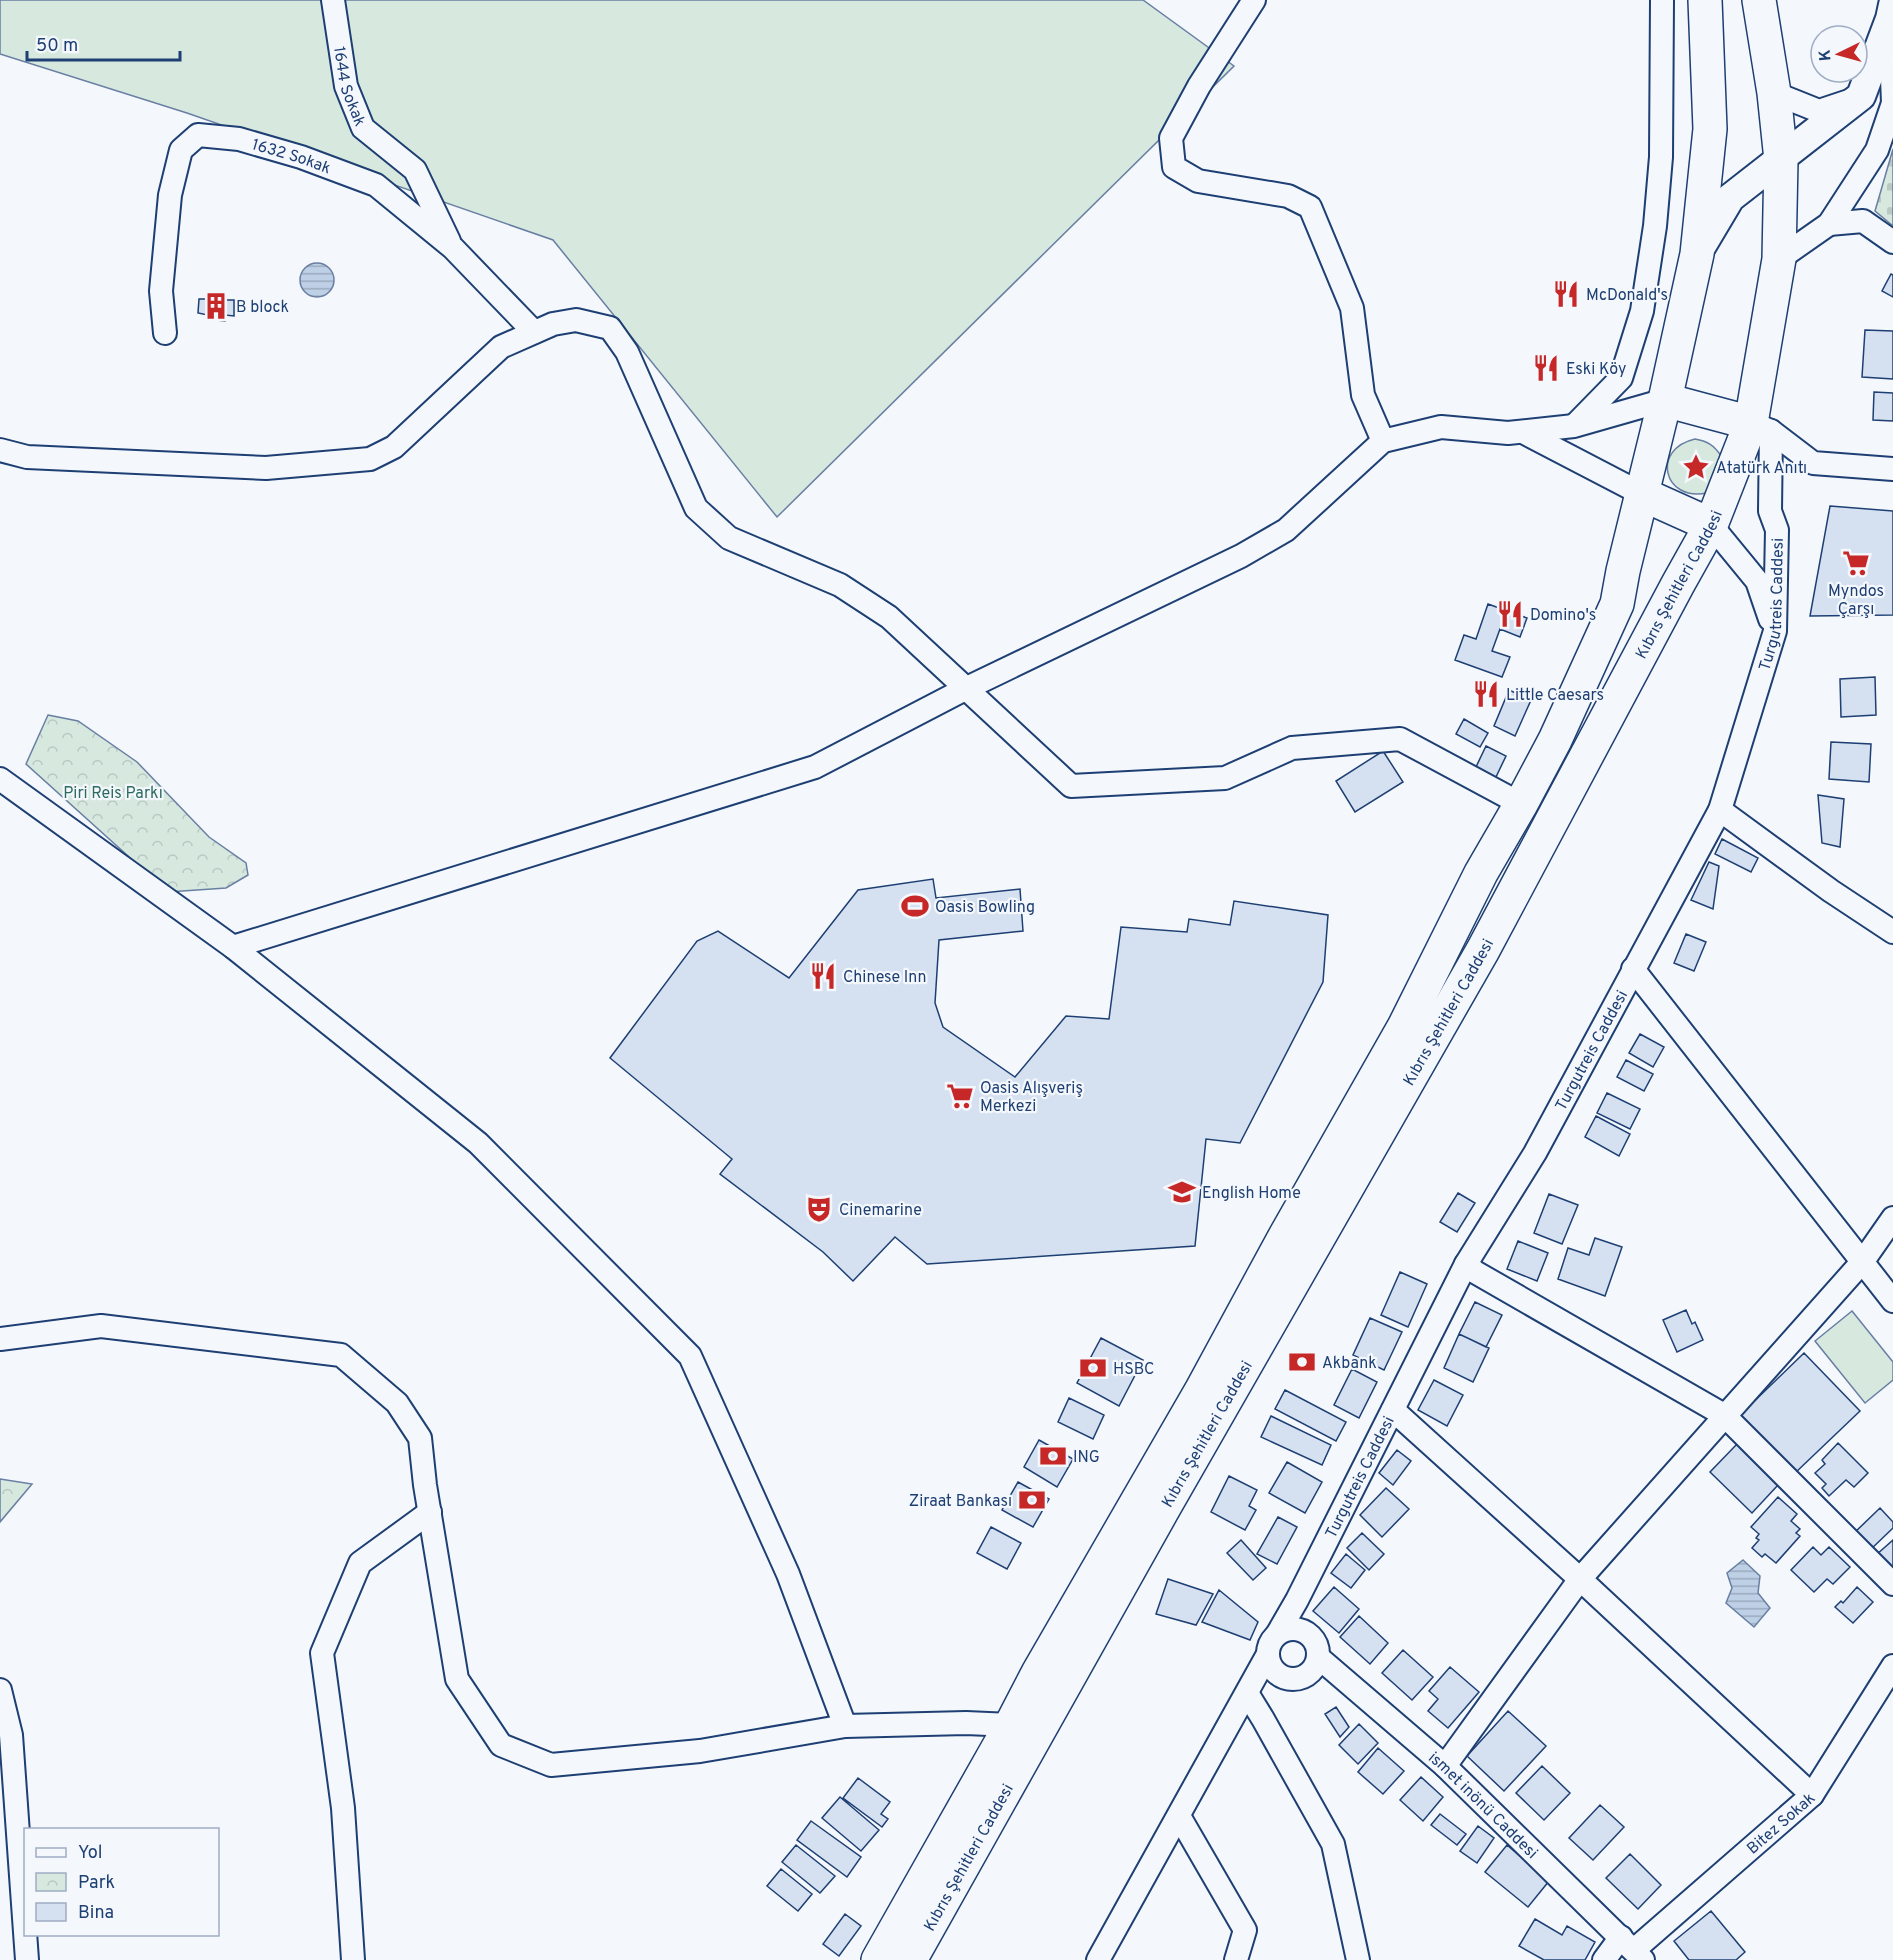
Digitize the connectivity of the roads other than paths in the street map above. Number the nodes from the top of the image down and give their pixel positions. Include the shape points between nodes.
1 (333, 0) edge
2 (1254, 0) edge
3 (1662, 0) edge
4 (1706, 0) edge
5 (1759, 0) edge
6 (1892, 12) edge
7 (1774, 93) junction
8 (1861, 96) junction
9 (1893, 103) edge
10 (1781, 160) junction
11 (1829, 224) junction
12 (1893, 242) edge
13 (453, 248) junction
14 (1697, 254) junction
15 (1779, 259) junction
16 (534, 332) junction
17 (165, 333) dead end
18 (1665, 400) junction
19 (1574, 426) junction
20 (1761, 427) junction
21 (1523, 432) junction
22 (1383, 441) junction
23 (0, 450) edge
24 (1893, 469) edge
25 (1642, 494) junction
26 (1711, 525) junction
27 (1775, 631) junction
28 (967, 688) junction
29 (0, 779) edge
30 (1521, 804) junction
31 (1720, 810) junction
32 (1893, 932) edge
33 (233, 947) junction
34 (1633, 969) junction
35 (1893, 1218) edge
36 (1863, 1261) junction
37 (1466, 1264) junction
38 (1893, 1300) edge
39 (0, 1339) edge
40 (1393, 1410) junction
41 (1724, 1416) junction
42 (430, 1512) junction
43 (1580, 1579) junction
44 (1893, 1584) edge
45 (1294, 1605) junction
46 (1302, 1630) junction
47 (1278, 1633) junction
48 (1268, 1654) junction
49 (1318, 1657) junction
50 (1893, 1666) edge
51 (1299, 1678) junction
52 (1349, 1684) junction
53 (0, 1690) edge
54 (1247, 1693) junction
55 (1011, 1725) junction
56 (845, 1726) junction
57 (1445, 1766) junction
58 (1812, 1795) junction
59 (1179, 1816) junction
60 (24, 1918) edge
61 (25, 1936) edge
62 (1633, 1949) edge
63 (27, 1960) edge
64 (353, 1960) edge
65 (878, 1960) edge
66 (910, 1960) edge
67 (1098, 1960) edge
68 (1236, 1960) edge
69 (1358, 1960) edge
70 (1604, 1960) edge

1 - 13 street, 1644 Sokak via 346,86 363,128 415,170
2 - 22 street via 1171,138 1174,167 1198,181 1288,196 1310,207 1352,308 1363,395
3 - 19 street via 1661,157 1642,311 1620,378
4 - 14 highway, Kıbrıs Şehitleri Caddesi via 1710,129
5 - 7 highway, Kıbrıs Şehitleri Caddesi
6 - 8 main road
6 - 9 street
7 - 8 street via 1819,111
7 - 10 highway, Kıbrıs Şehitleri Caddesi
8 - 10 main road
9 - 11 street via 1877,150
10 - 14 main road via 1730,198
10 - 15 highway, Kıbrıs Şehitleri Caddesi
11 - 12 street via 1863,221
11 - 15 street
13 - 16 street, 1632 Sokak
13 - 17 street, 1632 Sokak via 376,185 239,139 198,135 181,150 170,195 161,291
14 - 18 highway, Kıbrıs Şehitleri Caddesi
15 - 20 highway, Kıbrıs Şehitleri Caddesi
16 - 23 street via 501,347 394,447 370,459 266,468 27,457
16 - 28 street via 576,320 610,328 627,352 696,508 729,538 840,585 890,617
18 - 19 street
18 - 20 highway
18 - 25 highway, Kıbrıs Şehitleri Caddesi
19 - 21 street
20 - 24 street via 1813,463
20 - 26 highway, Kıbrıs Şehitleri Caddesi
20 - 27 street, Turgutreis Caddesi via 1770,511 1777,530
21 - 22 street via 1441,427
21 - 25 street
22 - 28 street via 1286,530 1241,556
25 - 26 highway
25 - 30 highway, Kıbrıs Şehitleri Caddesi via 1617,604
26 - 27 street via 1757,581
26 - 66 highway, Kıbrıs Şehitleri Caddesi via 1483,950
27 - 31 street, Turgutreis Caddesi
28 - 30 street via 1071,786 1225,778 1292,747 1401,739
28 - 33 street via 815,766
29 - 33 street
30 - 55 highway, Kıbrıs Şehitleri Caddesi via 1481,873 1404,1027
31 - 32 street
31 - 34 street, Turgutreis Caddesi
33 - 56 street via 478,1143 690,1356 788,1574
34 - 36 street
34 - 37 street, Turgutreis Caddesi via 1535,1153
35 - 36 street
36 - 38 street
36 - 41 street
37 - 40 street, Turgutreis Caddesi
37 - 41 street
39 - 42 street via 101,1326 341,1355 398,1403 420,1438
40 - 43 street
40 - 45 street, Turgutreis Caddesi
41 - 43 street
41 - 44 street
42 - 56 street via 457,1679 501,1745 551,1765 700,1751
42 - 64 street via 360,1563 322,1653 343,1808
43 - 57 street
43 - 58 street
45 - 46 street
45 - 47 street, Turgutreis Caddesi
46 - 47 street
46 - 49 street via 1315,1641
47 - 48 street
48 - 51 street via 1279,1675
48 - 54 street
49 - 51 street via 1310,1672
49 - 52 street, ismet inönü Caddesi
50 - 58 street, Bitez Sokak
51 - 52 street
51 - 54 street
52 - 57 street, ismet inönü Caddesi
53 - 60 street via 11,1735
54 - 59 street
54 - 69 street via 1333,1844
55 - 56 street
55 - 65 highway, Kıbrıs Şehitleri Caddesi
57 - 62 street, ismet inönü Caddesi
58 - 62 street, Bitez Sokak
59 - 67 street
59 - 68 street via 1245,1930
61 - 63 street
62 - 70 street, Bitez Sokak

